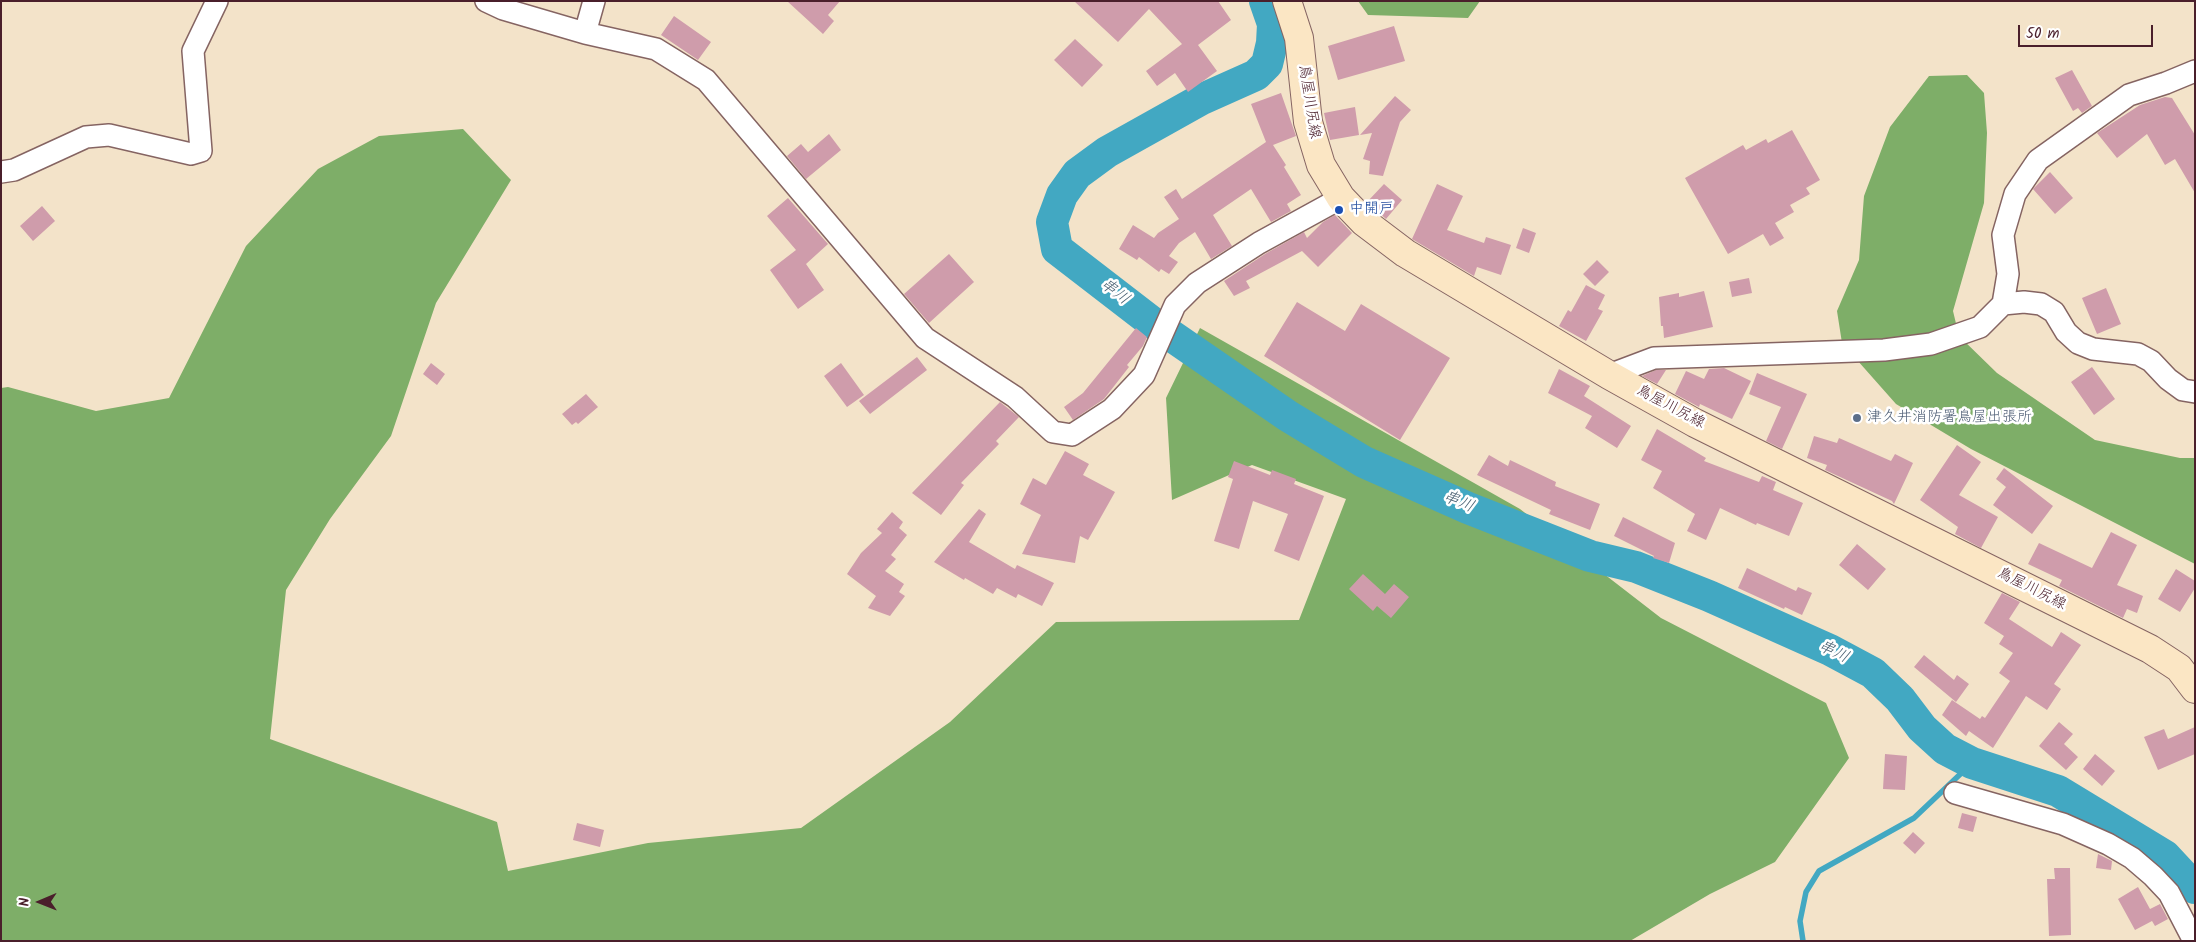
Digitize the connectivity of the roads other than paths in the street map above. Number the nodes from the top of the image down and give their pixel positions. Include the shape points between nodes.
1 (217, 1) edge
2 (486, 1) edge
3 (594, 1) edge
4 (1287, 1) edge
5 (585, 33) junction
6 (2195, 70) edge
7 (1, 172) edge
8 (1341, 198) junction
9 (2003, 304) junction
10 (1609, 375) junction
11 (2195, 392) edge
12 (2195, 689) edge
13 (1955, 793) dead end
14 (2194, 941) edge

1 - 7 street via 193,51 202,151 191,154 110,135 86,137 14,170
2 - 5 street
3 - 5 street
4 - 8 main road, 鳥屋川尻線 via 1299,38 1308,122 1321,165
5 - 8 street via 656,49 706,80 925,338 1015,397 1053,432 1072,435 1112,409 1144,374 1175,305 1197,283 1259,243
6 - 9 street via 2129,95 2038,160 2015,194 2003,235 2008,274
8 - 10 main road, 鳥屋川尻線 via 1364,222 1405,253
9 - 10 street via 1980,327 1931,344 1884,350 1654,358
9 - 11 street via 2041,304 2054,312 2066,332 2078,343 2093,349 2138,354 2151,361 2183,390
10 - 12 main road, 鳥屋川尻線 via 1695,423 2150,650 2179,668
13 - 14 street via 2063,824 2132,858 2169,893

